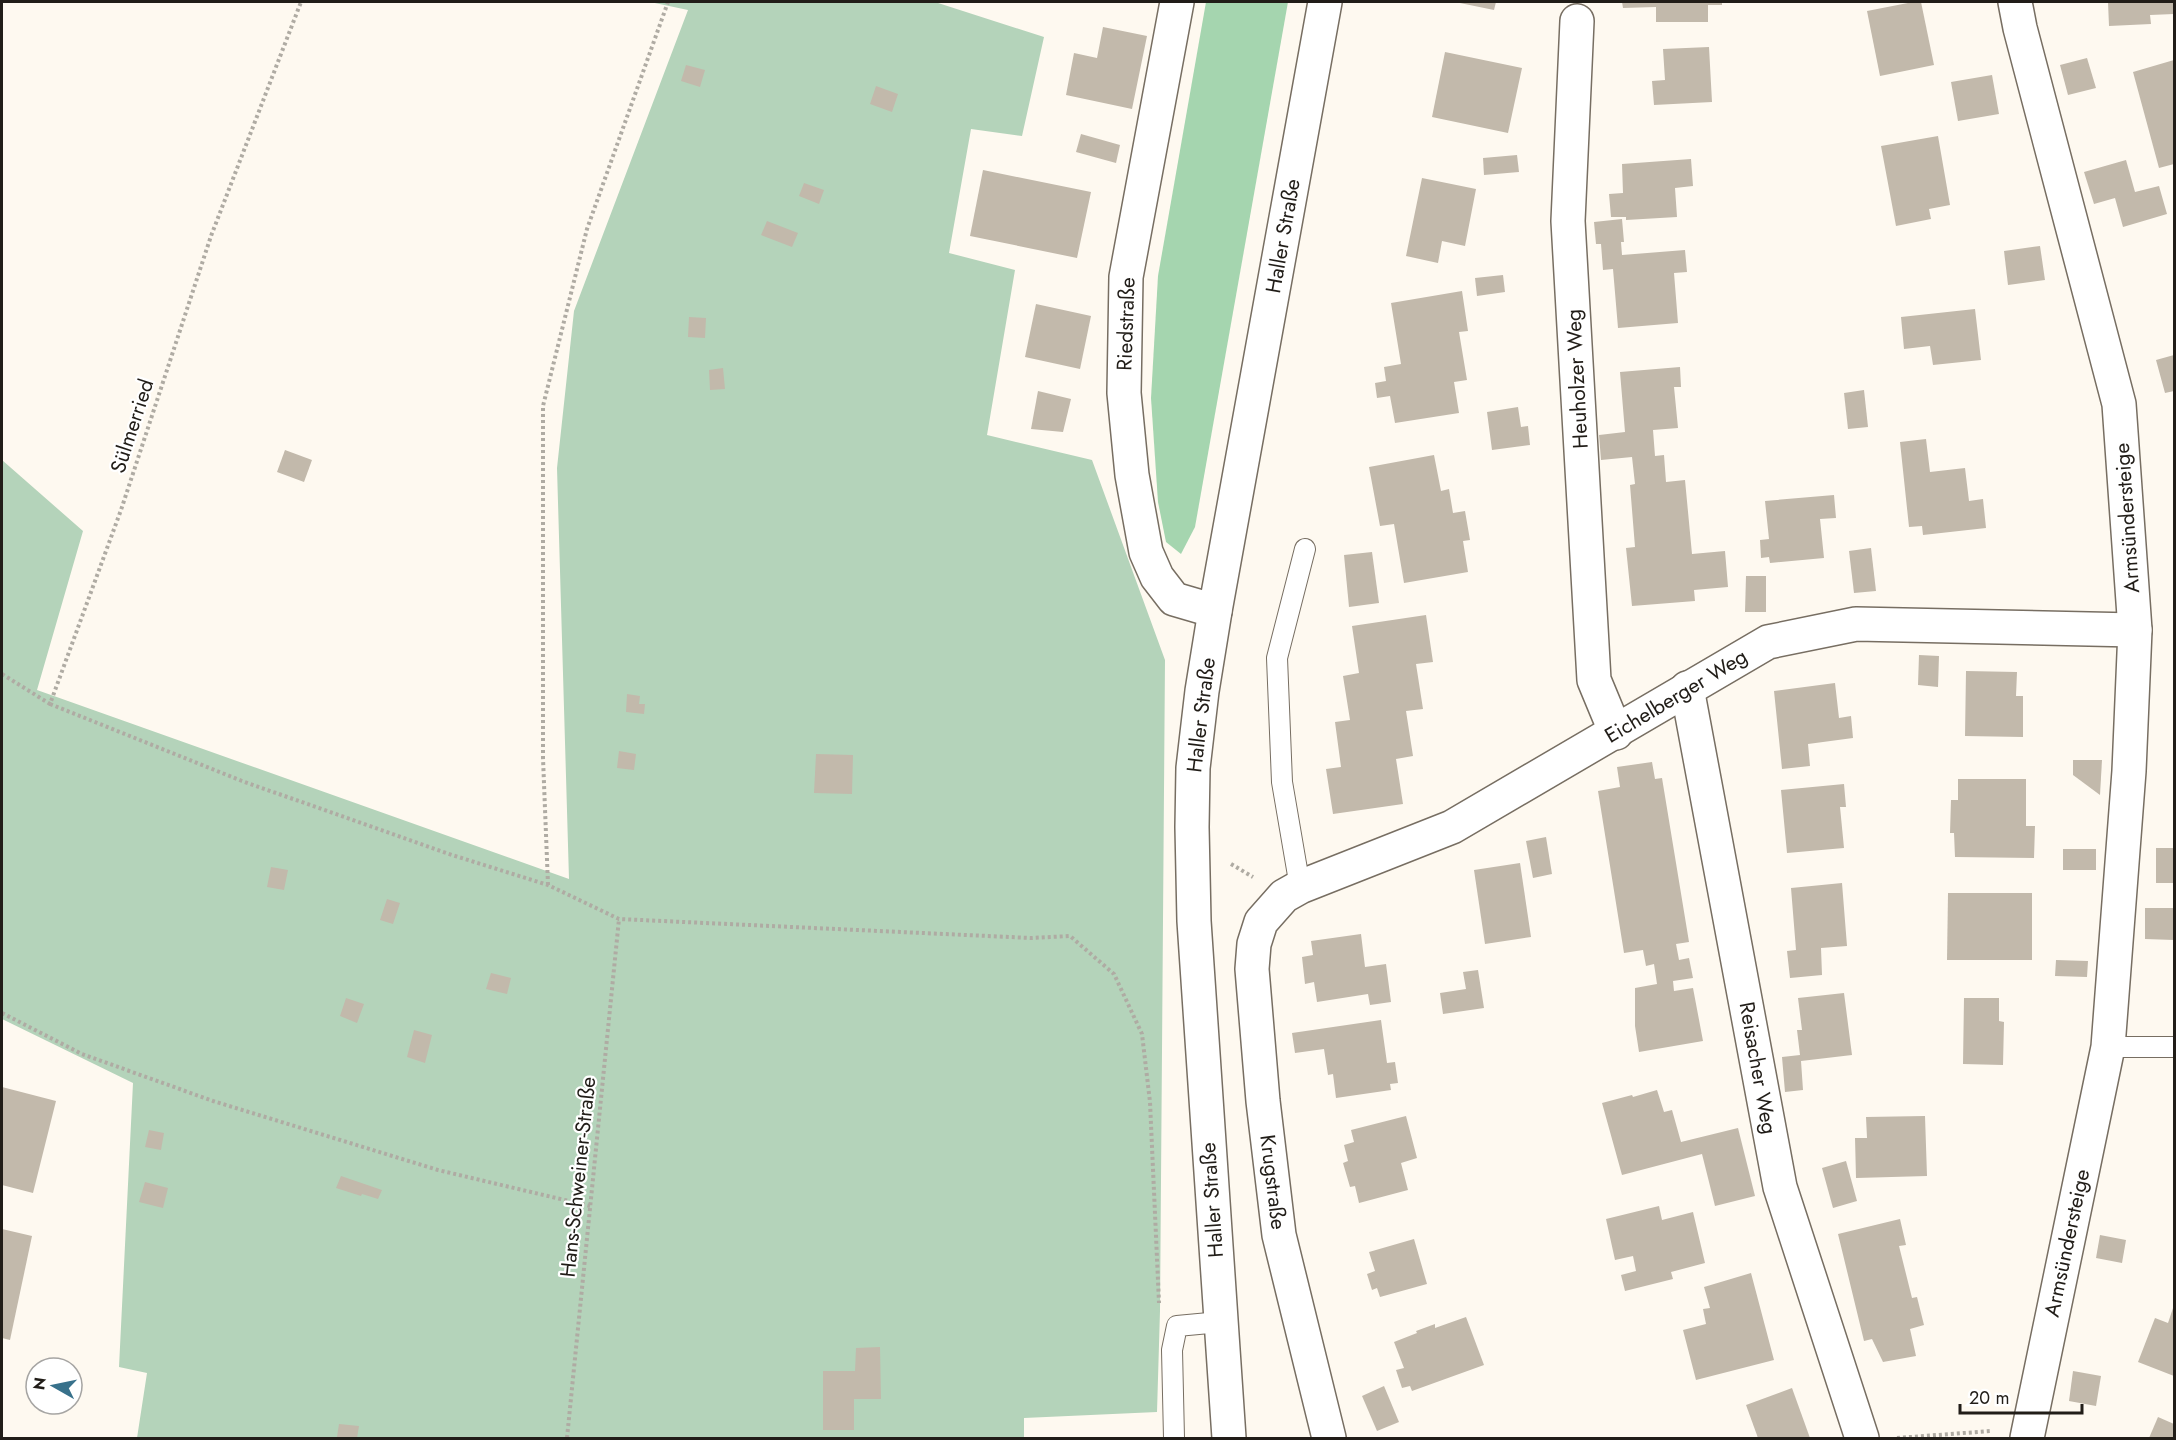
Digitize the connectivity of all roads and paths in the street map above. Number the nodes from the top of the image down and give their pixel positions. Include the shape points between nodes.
1 (301, 2) edge
2 (668, 2) edge
3 (1178, 2) edge
4 (1326, 2) edge
5 (2014, 2) edge
6 (1577, 21) dead end
7 (1305, 549) dead end
8 (1215, 611) junction
9 (2135, 630) junction
10 (2, 674) edge
11 (1687, 688) junction
12 (50, 704) junction
13 (1616, 733) junction
14 (548, 885) junction
15 (1300, 887) junction
16 (620, 919) junction
17 (1261, 922) joint
18 (2, 1013) edge
19 (2108, 1047) junction
20 (2175, 1047) edge
21 (590, 1206) junction
22 (1220, 1322) junction
23 (1177, 1326) junction
24 (2027, 1434) edge
25 (567, 1438) edge
26 (1174, 1438) edge
27 (1229, 1438) edge
28 (1329, 1438) edge
29 (1862, 1438) edge
30 (1887, 1438) edge

1 - 12 path, Sülmerried via 211,236 121,510
2 - 14 path via 587,229 543,406 543,758
3 - 8 street, Riedstraße via 1126,277 1124,393 1132,475 1146,552 1157,578 1174,599
4 - 8 street, Haller Straße
5 - 9 street, Armsündersteige via 2119,404
6 - 13 street, Heuholzer Weg via 1569,233 1594,680
7 - 15 lane via 1277,658 1282,782
8 - 22 street, Haller Straße via 1193,768 1192,827 1194,921
9 - 11 street, Eichelberger Weg via 1856,624 1768,642
9 - 19 street, Armsündersteige via 2129,771
10 - 12 path
11 - 13 street, Eichelberger Weg
11 - 29 street, Reisacher Weg via 1780,1187
12 - 14 path via 242,781
13 - 15 street, Eichelberger Weg via 1452,827
14 - 16 path
15 - 17 street, Eichelberger Weg via 1284,896
16 - 21 path, Hans-Schweiner-Straße
16 - 23 path via 1019,938 1070,936 1114,974 1142,1034 1150,1102 1160,1311
17 - 28 street, Krugstraße via 1252,969 1279,1235
18 - 21 path via 82,1054 213,1101 438,1170
19 - 20 lane
19 - 24 street, Armsündersteige
21 - 25 path, Hans-Schweiner-Straße
22 - 23 lane
22 - 27 street, Haller Straße
23 - 26 lane via 1172,1350
24 - 30 path

